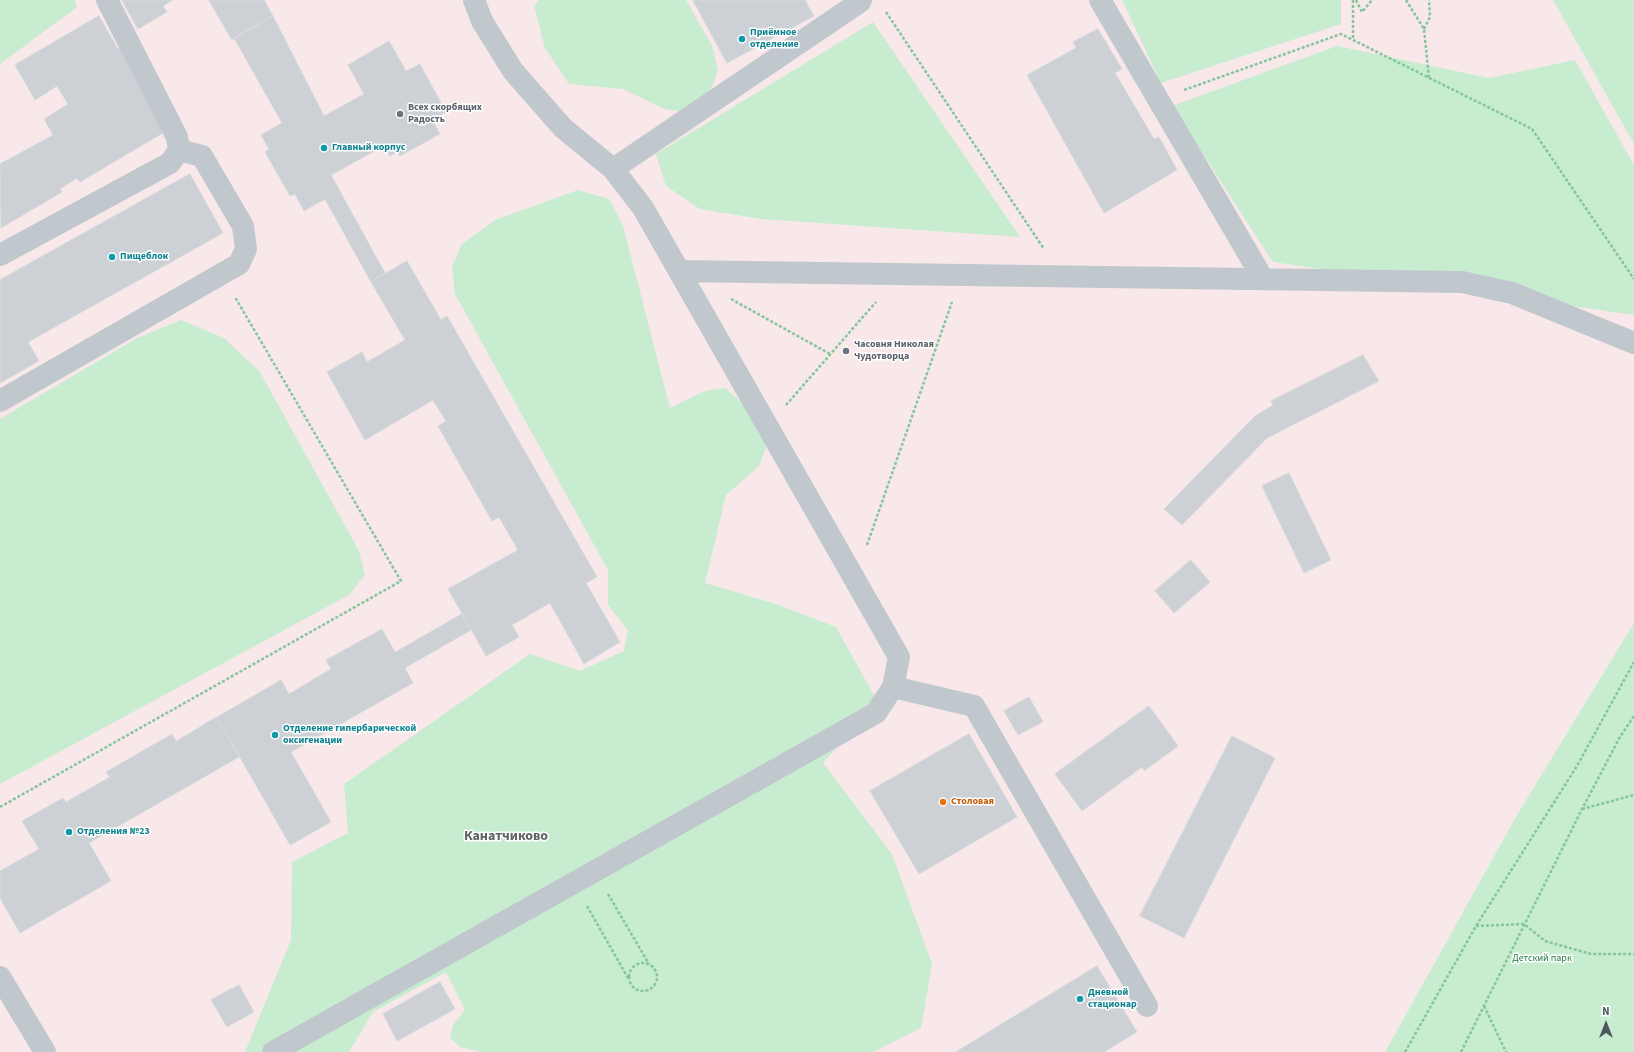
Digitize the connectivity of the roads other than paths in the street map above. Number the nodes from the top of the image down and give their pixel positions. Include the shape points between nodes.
1 (107, 0) edge
2 (474, 0) edge
3 (861, 0) edge
4 (1100, 0) edge
5 (179, 150) junction
6 (613, 169) junction
7 (0, 255) edge
8 (679, 271) junction
9 (1263, 279) junction
10 (1634, 343) edge
11 (0, 401) edge
12 (893, 687) junction
13 (0, 977) edge
14 (1147, 1006) dead end
15 (45, 1052) edge
16 (273, 1052) edge

1 - 5 lane via 178,137
2 - 6 lane via 482,21 513,71 563,128
3 - 6 lane
4 - 9 lane
5 - 7 lane via 170,163
5 - 11 lane via 202,156 243,226 246,249 239,264
6 - 8 lane via 643,208
8 - 9 lane
8 - 12 lane via 899,657
9 - 10 lane via 1462,282 1512,293
12 - 14 lane via 974,706
12 - 16 lane via 876,713
13 - 15 lane

